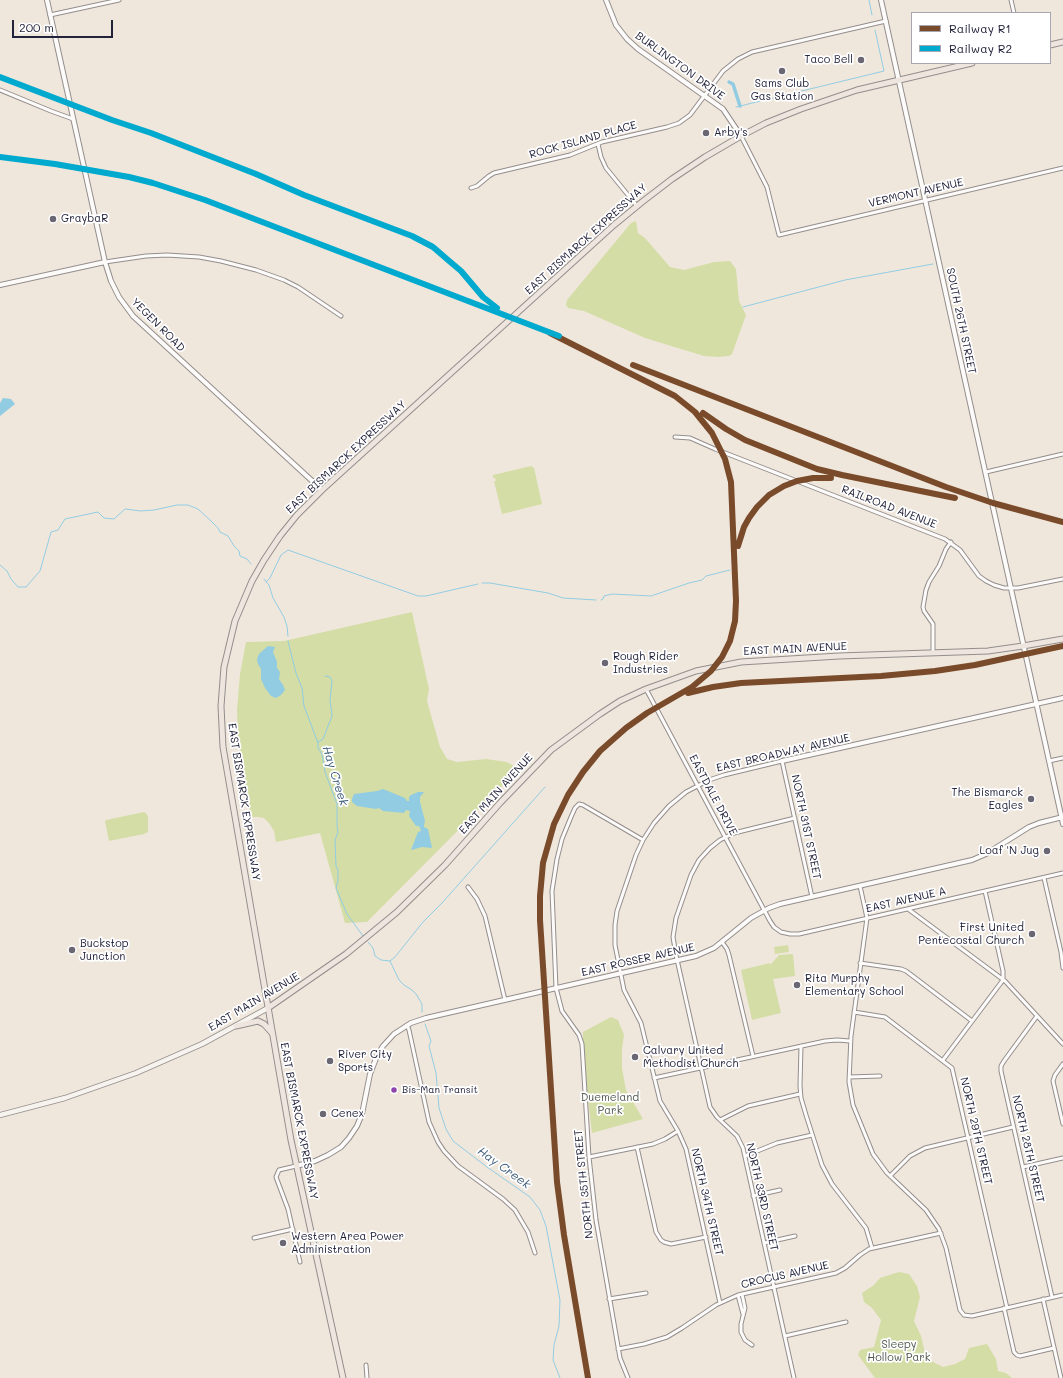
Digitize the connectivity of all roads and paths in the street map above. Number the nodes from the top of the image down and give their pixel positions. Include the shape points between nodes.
1 (47, 0) edge
2 (119, 0) edge
3 (606, 0) edge
4 (881, 0) edge
5 (1011, 0) edge
6 (1014, 12) edge
7 (50, 15) junction
8 (886, 21) junction
9 (1063, 42) edge
10 (1051, 45) edge
11 (968, 64) edge
12 (899, 80) junction
13 (0, 90) edge
14 (705, 95) junction
15 (73, 119) junction
16 (741, 136) junction
17 (598, 144) junction
18 (1063, 168) edge
19 (471, 188) dead end
20 (926, 200) junction
21 (637, 206) junction
22 (779, 235) joint
23 (105, 262) junction
24 (0, 285) edge
25 (341, 316) dead end
26 (675, 437) dead end
27 (1063, 454) edge
28 (986, 472) junction
29 (322, 490) junction
30 (951, 542) junction
31 (1063, 579) edge
32 (1011, 589) junction
33 (1063, 639) edge
34 (1023, 646) junction
35 (933, 653) junction
36 (646, 689) junction
37 (1063, 698) edge
38 (1036, 704) junction
39 (1063, 758) edge
40 (782, 761) junction
41 (1049, 761) junction
42 (697, 786) junction
43 (1062, 817) edge
44 (795, 818) junction
45 (1063, 824) edge
46 (725, 837) junction
47 (643, 840) junction
48 (1063, 873) edge
49 (1044, 878) junction
50 (860, 886) junction
51 (468, 887) dead end
52 (985, 891) junction
53 (812, 897) junction
54 (908, 909) junction
55 (764, 910) junction
56 (868, 918) junction
57 (722, 942) junction
58 (677, 961) junction
59 (860, 963) junction
60 (1063, 968) edge
61 (620, 974) junction
62 (1003, 980) junction
63 (556, 988) junction
64 (505, 1000) junction
65 (268, 1008) junction
66 (854, 1012) junction
67 (1037, 1016) junction
68 (972, 1021) junction
69 (236, 1026) junction
70 (406, 1026) junction
71 (272, 1034) junction
72 (850, 1041) junction
73 (1062, 1042) edge
74 (801, 1046) junction
75 (753, 1056) junction
76 (943, 1060) junction
77 (1063, 1064) edge
78 (701, 1068) junction
79 (880, 1076) dead end
80 (849, 1077) junction
81 (654, 1078) junction
82 (800, 1094) junction
83 (0, 1115) edge
84 (720, 1120) junction
85 (1063, 1124) edge
86 (1013, 1127) junction
87 (678, 1131) junction
88 (812, 1135) junction
89 (968, 1137) junction
90 (637, 1147) junction
91 (744, 1156) junction
92 (589, 1157) junction
93 (1063, 1158) edge
94 (296, 1166) junction
95 (1023, 1167) junction
96 (890, 1176) junction
97 (780, 1190) dead end
98 (753, 1196) junction
99 (292, 1229) junction
100 (941, 1233) junction
101 (795, 1236) dead end
102 (706, 1237) junction
103 (254, 1238) dead end
104 (764, 1243) junction
105 (872, 1248) junction
106 (535, 1253) dead end
107 (300, 1262) dead end
108 (774, 1286) junction
109 (646, 1293) dead end
110 (742, 1294) junction
111 (738, 1295) junction
112 (1063, 1295) edge
113 (1052, 1297) junction
114 (609, 1299) junction
115 (1043, 1299) junction
116 (720, 1303) junction
117 (1006, 1308) junction
118 (743, 1314) junction
119 (846, 1322) dead end
120 (785, 1336) junction
121 (752, 1345) dead end
122 (1054, 1348) junction
123 (618, 1349) junction
124 (366, 1365) dead end
125 (343, 1378) edge
126 (367, 1378) edge
127 (628, 1378) edge
128 (794, 1378) edge
129 (1061, 1378) edge

1 - 7 street, YEGEN ROAD
2 - 7 street
3 - 14 street, BURLINGTON DRIVE via 616,25 631,43
4 - 8 street, SOUTH 26TH STREET
5 - 6 street
7 - 15 street, YEGEN ROAD
8 - 12 street, SOUTH 26TH STREET
8 - 14 street, ROCK ISLAND PLACE via 752,52 723,70
9 - 10 main road
11 - 12 main road, EAST BISMARCK EXPRESSWAY
12 - 16 main road, EAST BISMARCK EXPRESSWAY via 807,106
12 - 20 street, SOUTH 26TH STREET
13 - 15 street
14 - 16 street, BURLINGTON DRIVE via 725,111
14 - 17 street, ROCK ISLAND PLACE via 689,117 677,124
15 - 23 street, YEGEN ROAD
16 - 21 main road, EAST BISMARCK EXPRESSWAY via 689,167
16 - 22 street, BURLINGTON DRIVE via 767,187
17 - 19 street, ROCK ISLAND PLACE via 570,156 494,173 478,186
17 - 21 street via 607,169
18 - 20 street, VERMONT AVENUE
20 - 22 street, VERMONT AVENUE
20 - 28 street, SOUTH 26TH STREET
21 - 29 main road, EAST BISMARCK EXPRESSWAY
23 - 24 street
23 - 25 street via 167,255 221,261 284,280
23 - 29 street, YEGEN ROAD via 116,292 133,316
26 - 30 street, RAILROAD AVENUE via 690,438
27 - 28 street
28 - 32 street, SOUTH 26TH STREET
29 - 65 main road, EAST BISMARCK EXPRESSWAY via 280,536 256,575 235,621 223,679 221,720 224,757
30 - 32 street, RAILROAD AVENUE via 976,573 986,581 998,587
30 - 35 street via 929,582 923,607 933,624
31 - 32 street, RAILROAD AVENUE
32 - 34 street, SOUTH 26TH STREET
33 - 34 main road, EAST MAIN AVENUE
34 - 35 main road, EAST MAIN AVENUE via 988,651
34 - 38 street, SOUTH 26TH STREET
35 - 36 main road, EAST MAIN AVENUE via 741,662 696,671
36 - 42 street, EASTDALE DRIVE
36 - 65 main road, EAST MAIN AVENUE via 600,714 551,750 445,865 397,912 346,954
37 - 38 street, EAST BROADWAY AVENUE
38 - 40 street, EAST BROADWAY AVENUE
38 - 41 street, SOUTH 26TH STREET
39 - 41 street
40 - 42 street, EAST BROADWAY AVENUE via 724,775
40 - 44 street, NORTH 31ST STREET
41 - 43 street, SOUTH 26TH STREET
42 - 46 street, EASTDALE DRIVE
42 - 47 street, EAST BROADWAY AVENUE via 669,806
43 - 45 street, SOUTH 26TH STREET
43 - 50 street, EAST ROSSER AVENUE via 1029,827 972,860
44 - 46 street, NORTH 33RD STREET
44 - 53 street, NORTH 31ST STREET
46 - 55 street, EASTDALE DRIVE
46 - 58 street, NORTH 33RD STREET via 702,856 689,879 674,928
47 - 61 street, EAST BROADWAY AVENUE via 616,917 615,945
47 - 63 street, NORTH 35TH STREET via 583,805 579,804 575,808 565,831 553,878
48 - 49 street, EAST AVENUE A
49 - 52 street, EAST AVENUE A
49 - 60 street
50 - 53 street, EAST ROSSER AVENUE
50 - 56 street
51 - 64 street via 485,916
52 - 54 street, EAST AVENUE A
52 - 62 street
53 - 55 street, EAST ROSSER AVENUE
54 - 56 street, EAST AVENUE A
54 - 62 street
55 - 56 street, EAST AVENUE A via 774,927 790,934
55 - 57 street, EAST ROSSER AVENUE
56 - 59 street
57 - 58 street, EAST ROSSER AVENUE via 701,955
57 - 75 street via 730,954
58 - 61 street, EAST ROSSER AVENUE
58 - 78 street, NORTH 33RD STREET
59 - 66 street
59 - 68 street via 906,971
61 - 63 street, EAST ROSSER AVENUE
61 - 81 street, NORTH 34TH STREET via 625,993 641,1023
62 - 67 street
62 - 68 street
63 - 64 street, EAST ROSSER AVENUE
63 - 92 street, NORTH 35TH STREET via 562,1011 579,1035 582,1044
64 - 70 street, EAST ROSSER AVENUE via 426,1018
65 - 69 main road, EAST MAIN AVENUE
65 - 71 main road, EAST BISMARCK EXPRESSWAY
66 - 72 street
66 - 76 street, NORTH 29TH STREET via 885,1017
67 - 73 street
67 - 86 street, NORTH 28TH STREET via 1001,1066
68 - 76 street
69 - 71 main road via 258,1021
69 - 83 main road, EAST MAIN AVENUE via 191,1049 113,1082
70 - 94 street, EAST ROSSER AVENUE via 390,1038 377,1056 370,1074 362,1114 349,1138 328,1156
70 - 106 street via 429,1122 438,1142 458,1166 515,1210 528,1232
71 - 94 main road, EAST BISMARCK EXPRESSWAY
72 - 74 street via 829,1040
72 - 80 street
74 - 75 street
74 - 82 street
75 - 78 street
76 - 89 street, NORTH 29TH STREET via 953,1071
77 - 85 street via 1054,1078
78 - 81 street
78 - 84 street, NORTH 33RD STREET via 710,1107
79 - 80 street
80 - 96 street via 850,1096 856,1114 873,1154
81 - 87 street, NORTH 34TH STREET via 660,1101
82 - 84 street via 748,1106
82 - 88 street
84 - 91 street, NORTH 33RD STREET via 737,1136
86 - 89 street
86 - 95 street, NORTH 28TH STREET
87 - 90 street via 657,1142
87 - 102 street, NORTH 34TH STREET via 687,1154
88 - 91 street via 780,1142
88 - 105 street via 826,1175 866,1228
89 - 96 street via 920,1150
89 - 117 street, NORTH 29TH STREET
90 - 92 street
90 - 102 street via 656,1232 661,1240 671,1244
91 - 98 street, NORTH 33RD STREET
92 - 114 street, NORTH 35TH STREET
93 - 95 street
94 - 99 street via 278,1170 276,1177
94 - 125 main road, EAST BISMARCK EXPRESSWAY
95 - 113 street, NORTH 28TH STREET
96 - 100 street via 928,1213
97 - 98 street
98 - 104 street, NORTH 33RD STREET
99 - 103 street
99 - 107 street
100 - 105 street, CROCUS AVENUE
100 - 117 street via 960,1310 964,1315 972,1316
101 - 104 street
102 - 116 street, NORTH 34TH STREET
104 - 108 street, NORTH 33RD STREET
105 - 108 street, CROCUS AVENUE via 863,1252 839,1272
108 - 110 street, CROCUS AVENUE
108 - 120 street, NORTH 33RD STREET
109 - 114 street
110 - 111 street, CROCUS AVENUE
110 - 118 street via 745,1308
111 - 116 street, CROCUS AVENUE
111 - 118 street
112 - 113 street
113 - 115 street
114 - 123 street, NORTH 35TH STREET
115 - 117 street
115 - 122 street
116 - 123 street, CROCUS AVENUE via 667,1337
117 - 122 street, NORTH 29TH STREET via 1014,1352 1017,1355
118 - 121 street via 741,1332 745,1340
119 - 120 street
120 - 128 street, NORTH 33RD STREET
122 - 129 street
123 - 127 street, NORTH 35TH STREET via 621,1364
124 - 126 street

